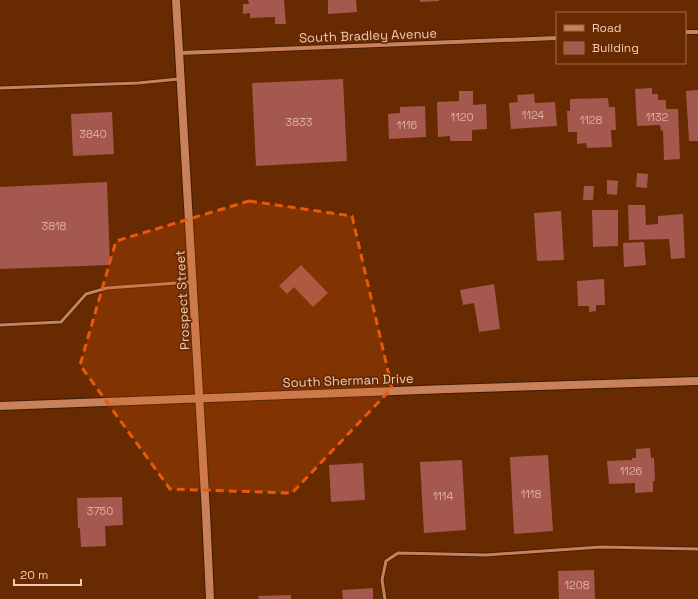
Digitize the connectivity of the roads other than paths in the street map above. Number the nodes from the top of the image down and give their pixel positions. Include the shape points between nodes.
1 (176, 0) edge
2 (686, 32) edge
3 (698, 32) edge
4 (556, 38) edge
5 (180, 53) junction
6 (181, 79) junction
7 (0, 88) edge
8 (193, 282) junction
9 (0, 325) edge
10 (698, 381) edge
11 (199, 398) junction
12 (0, 406) edge
13 (698, 549) edge
14 (210, 599) edge
15 (385, 599) edge

1 - 5 main road, Prospect Street
2 - 3 street
4 - 5 street, South Bradley Avenue
5 - 6 main road, Prospect Street
6 - 7 lane
6 - 8 main road, Prospect Street
8 - 9 lane via 107,288 86,294 61,322
8 - 11 main road, Prospect Street
10 - 11 main road, South Sherman Drive
11 - 12 main road, South Sherman Drive
11 - 14 main road, Prospect Street
13 - 15 lane via 601,547 486,555 398,553 386,561 382,580

